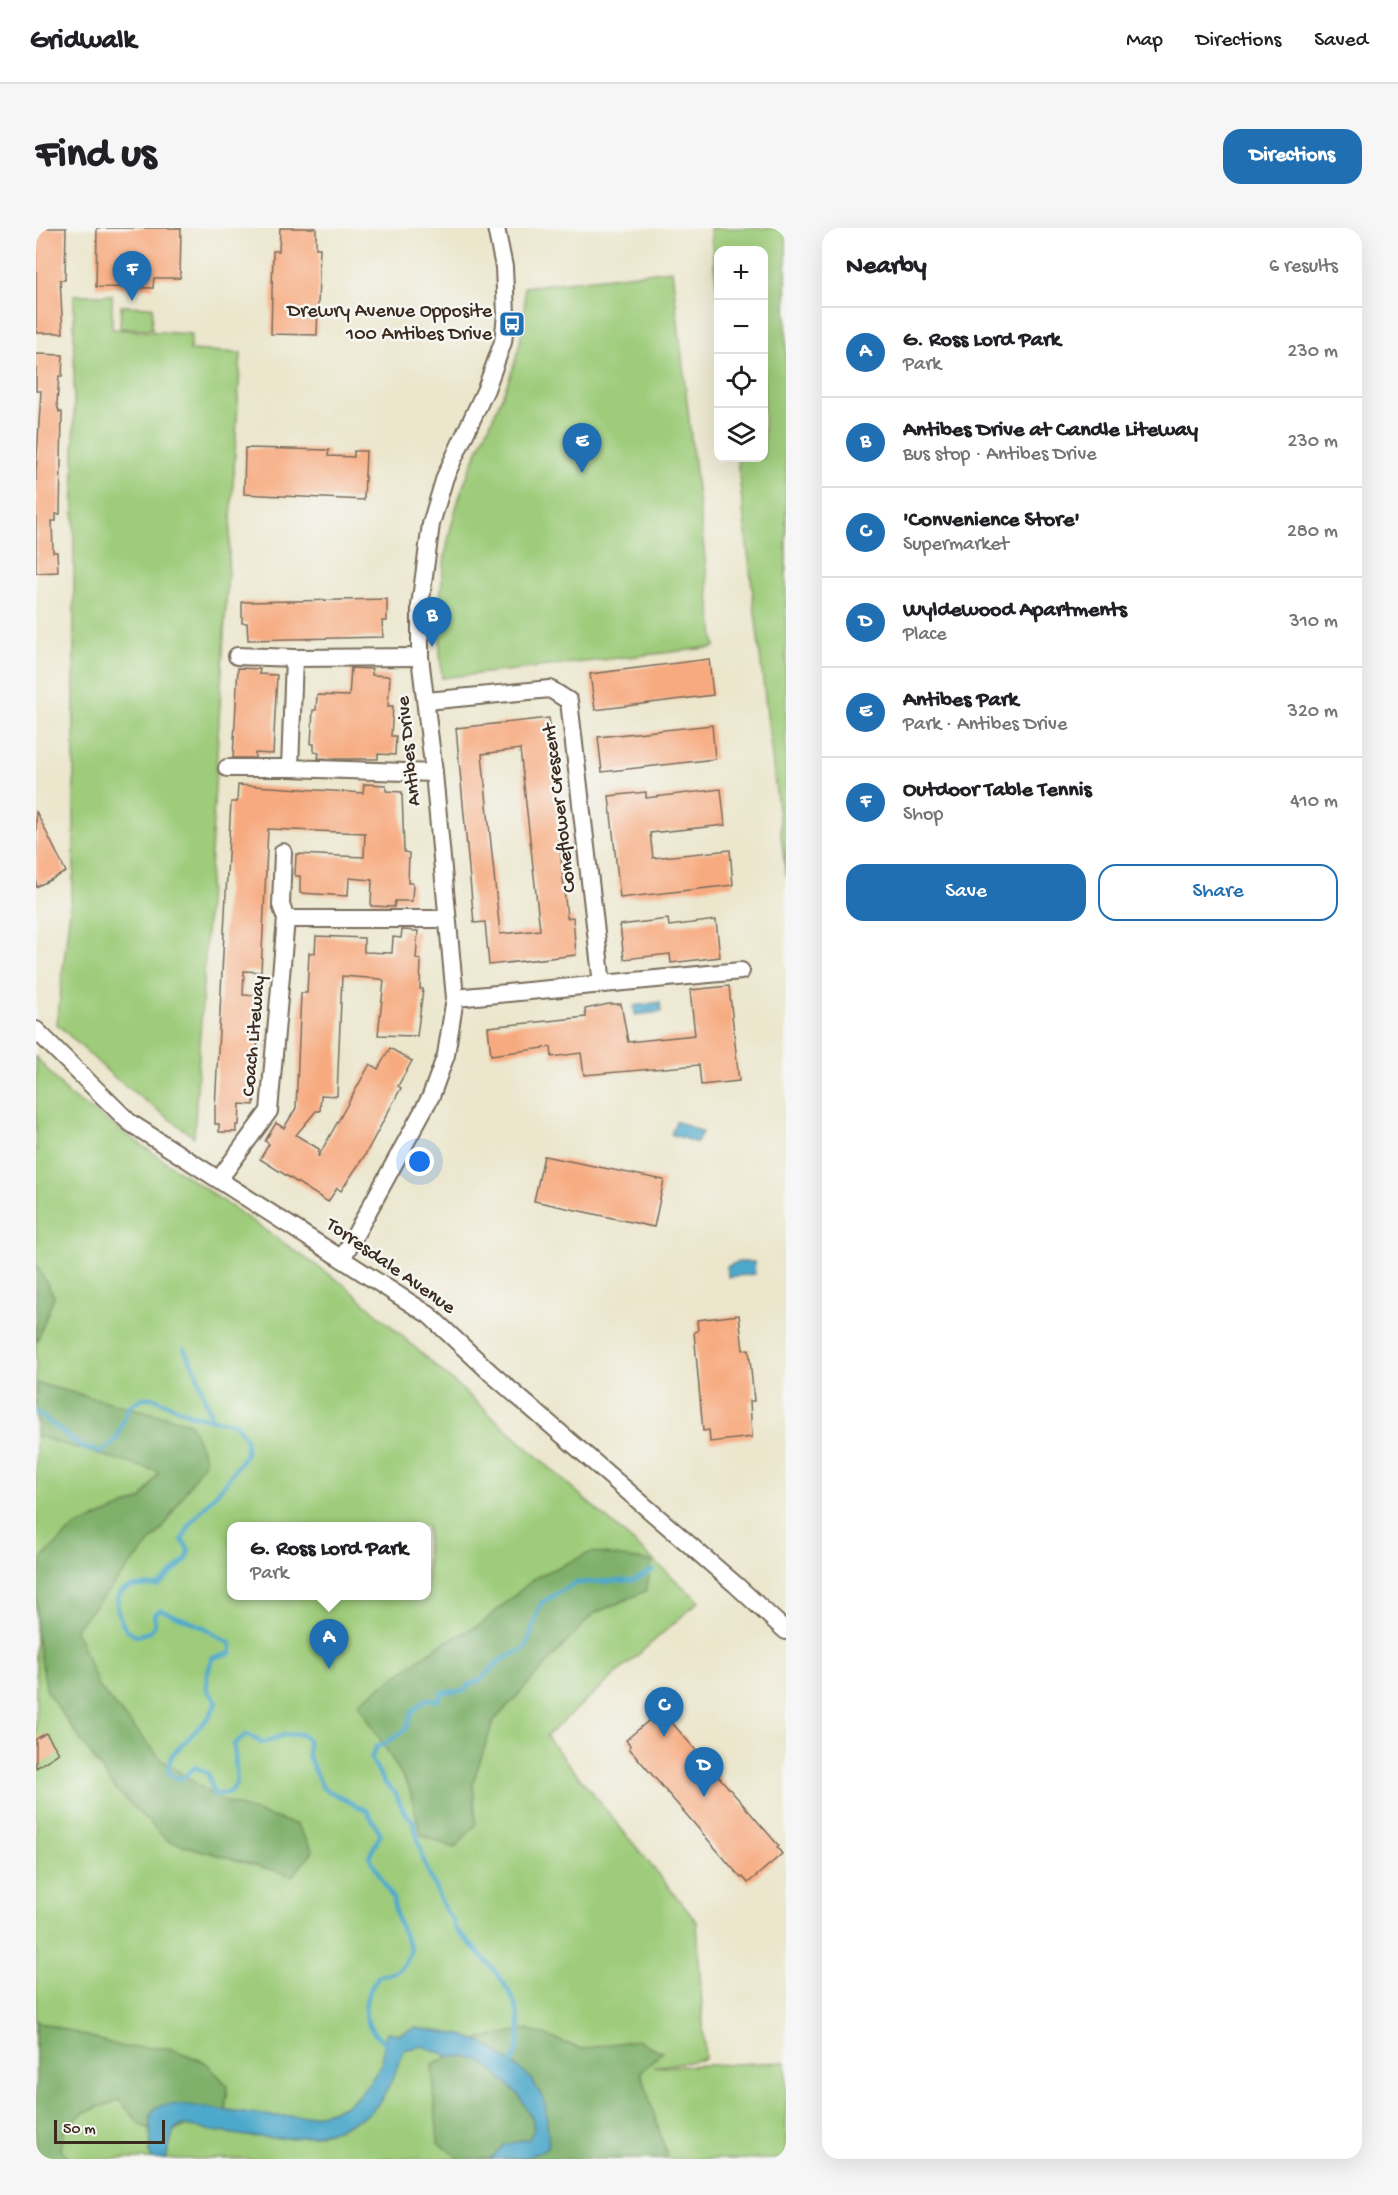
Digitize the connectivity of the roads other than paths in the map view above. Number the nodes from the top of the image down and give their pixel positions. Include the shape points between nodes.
1 (496, 228) edge
2 (237, 656) dead end
3 (420, 657) junction
4 (294, 658) junction
5 (427, 701) junction
6 (227, 768) dead end
7 (290, 768) junction
8 (434, 773) junction
9 (283, 852) dead end
10 (286, 919) junction
11 (447, 919) junction
12 (741, 971) dead end
13 (602, 984) junction
14 (454, 998) junction
15 (36, 1030) edge
16 (220, 1178) junction
17 (342, 1259) junction
18 (786, 1631) edge

1 - 3 street, Antibes Drive via 504,267 503,342 445,477 431,524 424,564
2 - 4 street
3 - 4 street
3 - 5 street, Antibes Drive
4 - 7 street
5 - 8 street, Antibes Drive
5 - 13 street, Coneflower Crescent via 550,689 569,701
6 - 7 street
7 - 8 street
8 - 11 street, Antibes Drive
9 - 10 street, Coach Liteway via 281,905
10 - 11 street
10 - 16 street, Coach Liteway via 269,1111
11 - 14 street, Antibes Drive
12 - 13 street
13 - 14 street
14 - 17 street, Antibes Drive via 446,1055 431,1096
15 - 16 street, Torresdale Avenue via 129,1122
16 - 17 street, Torresdale Avenue
17 - 18 street, Torresdale Avenue via 429,1315

